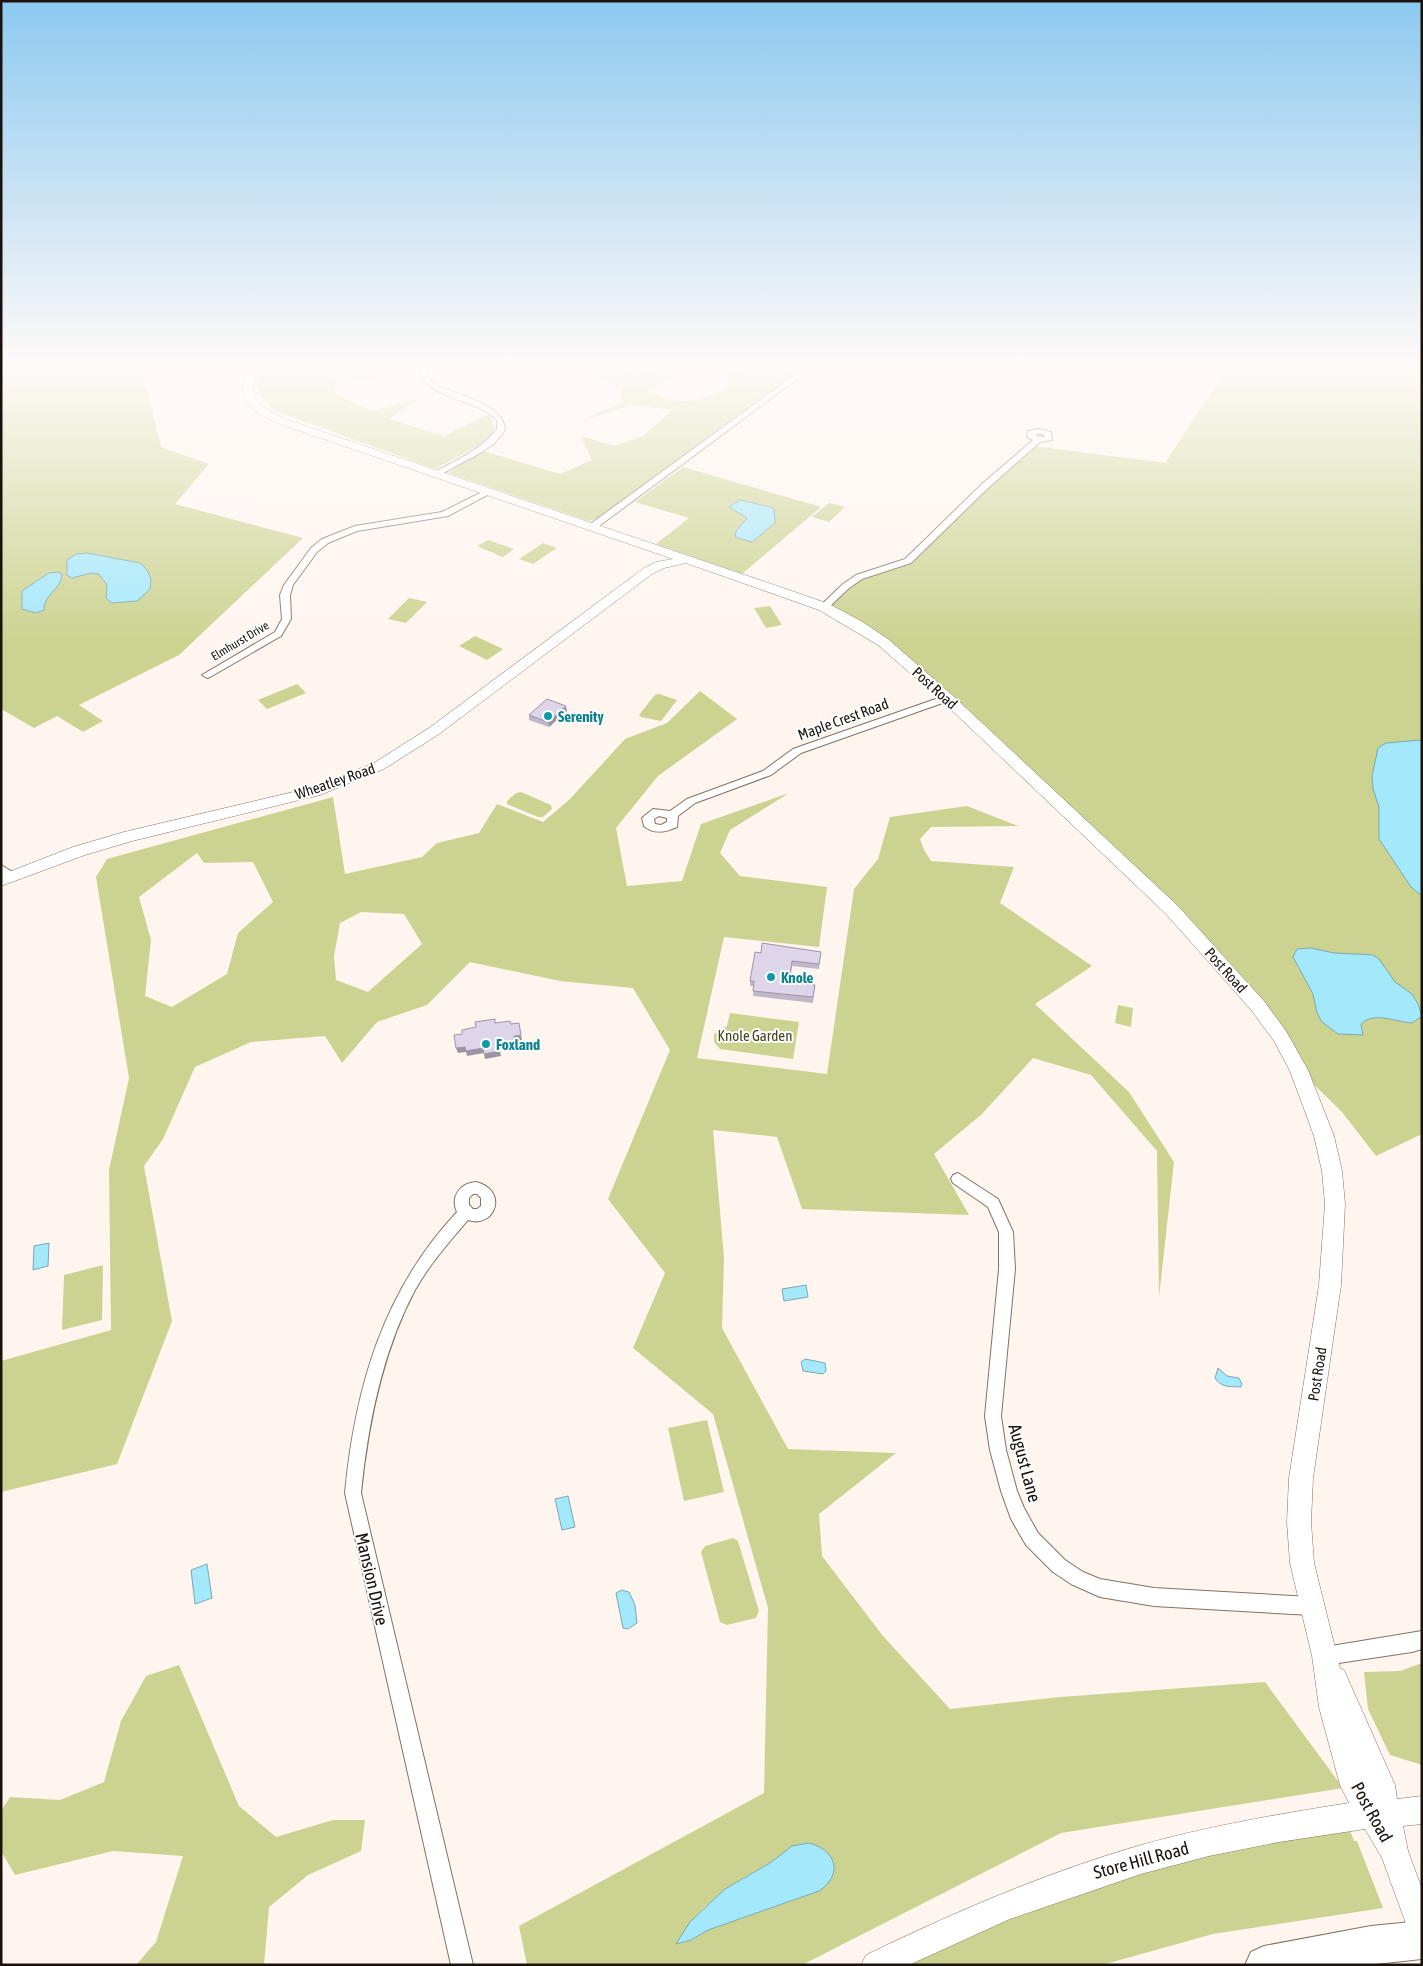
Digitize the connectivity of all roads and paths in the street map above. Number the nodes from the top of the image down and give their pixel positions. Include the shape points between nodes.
1 (393, 460) edge
2 (462, 460) edge
3 (684, 460) edge
4 (1017, 460) edge
5 (436, 475) junction
6 (487, 492) junction
7 (592, 527) junction
8 (656, 550) junction
9 (686, 560) junction
10 (648, 571) junction
11 (824, 607) junction
12 (207, 675) dead end
13 (947, 698) junction
14 (672, 815) dead end
15 (5, 876) edge
16 (958, 1179) dead end
17 (466, 1213) dead end
18 (1311, 1606) junction
19 (1422, 1640) edge
20 (1325, 1656) junction
21 (1422, 1810) edge
22 (1379, 1814) junction
23 (1422, 1930) edge
24 (1422, 1940) edge
25 (462, 1965) edge
26 (876, 1965) edge
27 (1264, 1965) edge

1 - 5 main road
2 - 5 street
3 - 7 street
4 - 11 street via 985,486 908,561 858,577
5 - 6 main road
6 - 7 main road
6 - 12 street, Elmhurst Drive via 448,513 364,528 324,542 315,549 288,586 285,594 288,617 278,634
7 - 8 main road
8 - 9 main road, Post Road
8 - 10 main road via 655,562
9 - 10 main road, Wheatley Road
9 - 11 main road, Post Road
10 - 15 main road, Wheatley Road via 434,731 379,766 315,792 122,839
11 - 13 main road, Post Road via 883,642
13 - 14 street, Maple Crest Road via 797,751 767,773 691,801
13 - 18 main road, Post Road via 1144,882 1247,992 1280,1036 1314,1103 1329,1154 1335,1220 1330,1285 1299,1499 1302,1563
16 - 18 street, August Lane via 993,1203 1006,1232 1007,1270 993,1416 1009,1491 1032,1539 1059,1566 1100,1588 1146,1596
17 - 25 street, Mansion Drive via 411,1284 391,1325 368,1404 353,1492
18 - 20 main road, Post Road
19 - 20 street
20 - 22 main road, Post Road via 1332,1707 1354,1785
21 - 22 main road, Store Hill Road
22 - 23 main road, Post Road
22 - 26 main road, Store Hill Road via 1286,1826 1232,1837 1088,1874 977,1917
24 - 27 highway via 1371,1945

